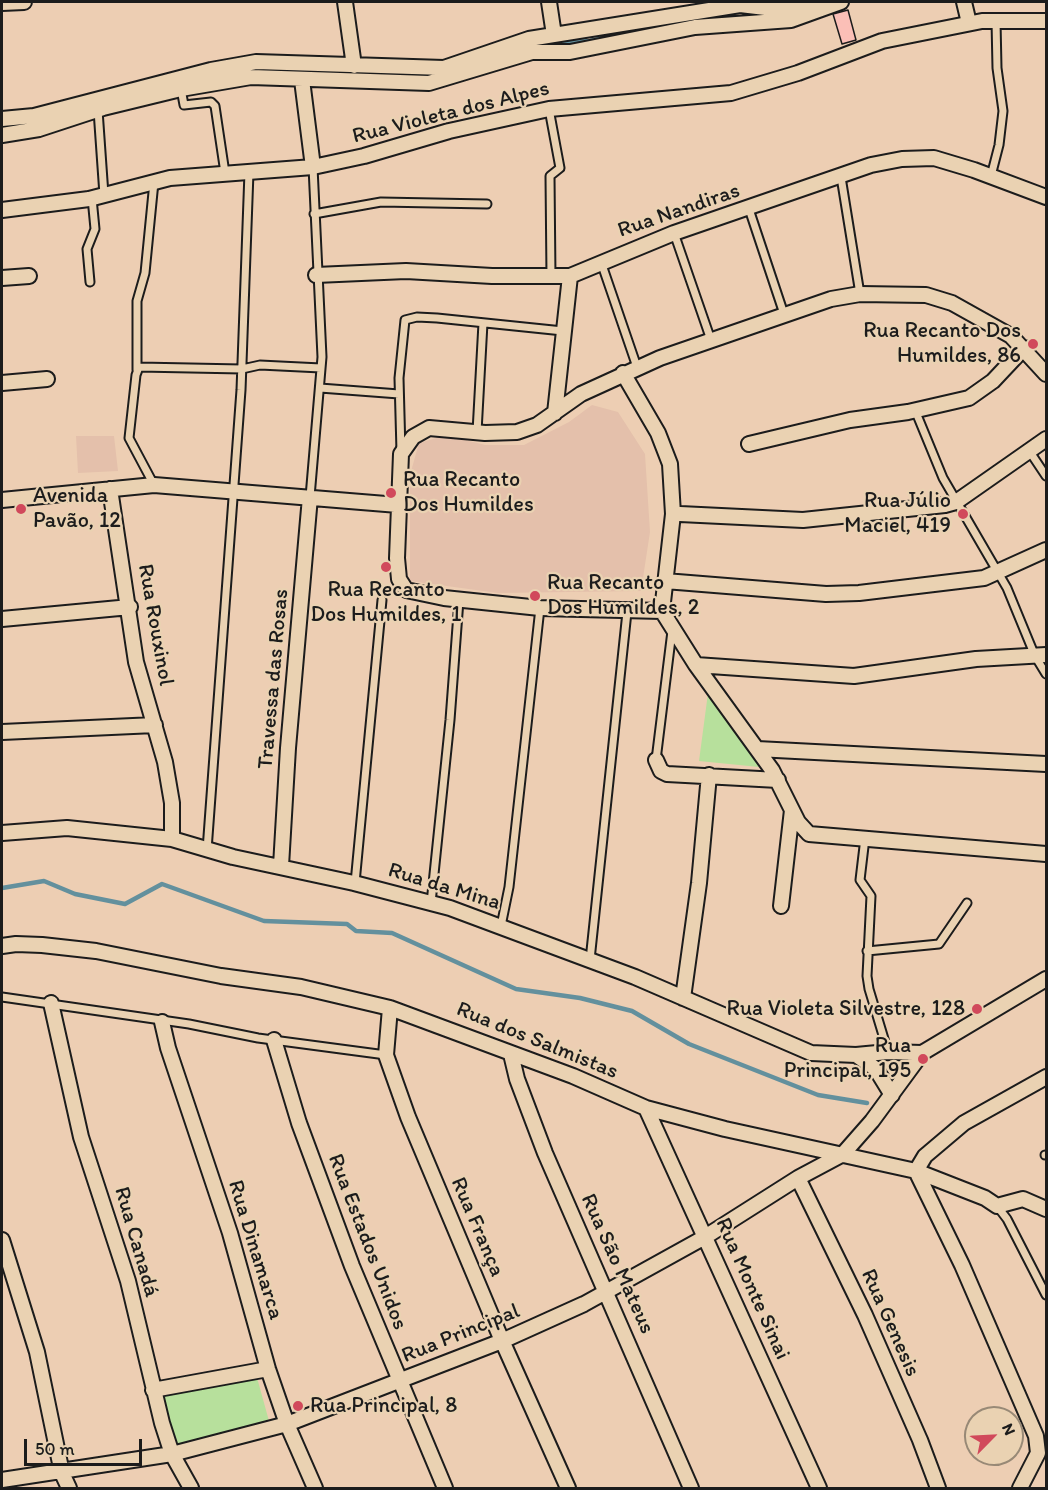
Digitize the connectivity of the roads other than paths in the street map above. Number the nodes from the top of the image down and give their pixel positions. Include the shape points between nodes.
1 (24, 2) edge
2 (345, 2) edge
3 (549, 2) edge
4 (811, 2) edge
5 (841, 2) edge
6 (964, 2) edge
7 (2, 3) edge
8 (741, 12) edge
9 (996, 21) junction
10 (1047, 21) edge
11 (969, 23) junction
12 (554, 35) junction
13 (487, 58) junction
14 (354, 66) junction
15 (333, 73) junction
16 (302, 80) junction
17 (188, 82) junction
18 (549, 109) junction
19 (98, 110) junction
20 (4, 119) edge
21 (36, 123) junction
22 (2, 135) edge
23 (313, 167) junction
24 (249, 172) junction
25 (225, 174) junction
26 (991, 176) junction
27 (841, 177) junction
28 (154, 181) junction
29 (98, 196) junction
30 (1047, 197) edge
31 (487, 204) dead end
32 (749, 209) junction
33 (2, 210) edge
34 (314, 214) junction
35 (674, 233) junction
36 (601, 262) junction
37 (316, 275) junction
38 (29, 276) dead end
39 (570, 276) junction
40 (551, 277) junction
41 (2, 278) edge
42 (90, 282) dead end
43 (860, 294) junction
44 (784, 314) junction
45 (483, 323) junction
46 (562, 330) junction
47 (711, 340) junction
48 (1024, 348) junction
49 (637, 367) junction
50 (321, 368) junction
51 (242, 369) junction
52 (137, 370) junction
53 (623, 373) junction
54 (1047, 374) edge
55 (47, 379) dead end
56 (2, 383) edge
57 (320, 388) junction
58 (399, 394) junction
59 (915, 410) junction
60 (555, 413) junction
61 (477, 432) junction
62 (1047, 439) edge
63 (749, 444) dead end
64 (1030, 452) junction
65 (401, 454) junction
66 (1047, 476) edge
67 (154, 485) junction
68 (110, 489) junction
69 (232, 490) junction
70 (310, 497) junction
71 (2, 500) edge
72 (956, 502) junction
73 (398, 505) junction
74 (680, 514) dead end
75 (1047, 550) edge
76 (999, 574) junction
77 (665, 581) junction
78 (382, 600) dead end
79 (459, 600) junction
80 (130, 607) junction
81 (540, 608) junction
82 (662, 611) junction
83 (627, 612) junction
84 (2, 619) edge
85 (672, 628) junction
86 (1041, 656) edge
87 (696, 665) junction
88 (1047, 674) edge
89 (155, 725) junction
90 (2, 732) edge
91 (757, 749) junction
92 (656, 760) joint
93 (1047, 764) edge
94 (709, 775) junction
95 (778, 780) junction
96 (792, 810) junction
97 (2, 833) edge
98 (865, 838) junction
99 (172, 839) junction
100 (207, 850) junction
101 (1047, 854) edge
102 (281, 866) junction
103 (355, 883) junction
104 (431, 903) junction
105 (967, 903) dead end
106 (781, 906) dead end
107 (501, 926) junction
108 (2, 946) edge
109 (867, 951) junction
110 (590, 960) junction
111 (1047, 979) edge
112 (2, 997) edge
113 (683, 998) junction
114 (51, 1003) junction
115 (390, 1008) junction
116 (162, 1022) junction
117 (274, 1040) junction
118 (888, 1052) junction
119 (511, 1054) junction
120 (386, 1055) junction
121 (856, 1055) junction
122 (920, 1056) junction
123 (1047, 1077) edge
124 (891, 1095) junction
125 (646, 1108) junction
126 (843, 1154) junction
127 (916, 1171) junction
128 (798, 1178) junction
129 (997, 1206) junction
130 (1047, 1209) edge
131 (705, 1237) junction
132 (2, 1240) edge
133 (606, 1291) junction
134 (1047, 1296) edge
135 (502, 1341) junction
136 (268, 1369) junction
137 (399, 1382) junction
138 (153, 1390) junction
139 (287, 1424) junction
140 (172, 1454) junction
141 (62, 1473) junction
142 (2, 1480) edge
143 (1024, 1484) edge
144 (69, 1488) edge
145 (191, 1488) edge
146 (315, 1488) edge
147 (445, 1488) edge
148 (568, 1488) edge
149 (691, 1488) edge
150 (819, 1488) edge
151 (938, 1488) edge

1 - 7 street
2 - 14 street
3 - 12 street
4 - 8 street
5 - 8 street via 791,20
6 - 11 street
8 - 12 street
8 - 13 street via 695,27 570,52
9 - 10 street, Rua Violeta dos Alpes
9 - 11 street, Rua Violeta dos Alpes
9 - 26 lane via 1003,111
11 - 18 street, Rua Violeta dos Alpes via 882,41 731,93
12 - 13 street via 529,39
13 - 14 street via 444,68
13 - 15 street via 429,83
14 - 15 street
15 - 16 street
15 - 17 street via 256,63
16 - 17 street via 251,77
16 - 23 street
17 - 19 street
17 - 21 street
17 - 25 lane via 184,105 211,102 215,106
18 - 23 street, Rua Violeta dos Alpes
18 - 40 lane via 560,168 550,176
19 - 21 street
19 - 29 lane
20 - 21 street
20 - 22 street
21 - 22 street
23 - 24 street, Rua Violeta dos Alpes
23 - 34 lane
24 - 25 street, Rua Violeta dos Alpes
24 - 51 lane
25 - 28 street, Rua Violeta dos Alpes
26 - 27 street, Rua Nandiras via 934,158 918,158 871,165
26 - 30 street, Rua Nandiras
27 - 32 street, Rua Nandiras
27 - 43 lane
28 - 29 street, Rua Violeta dos Alpes
28 - 52 lane via 145,273 137,302
29 - 33 street, Rua Violeta dos Alpes
29 - 42 lane via 95,229 87,249
31 - 34 lane via 381,202
32 - 35 street, Rua Nandiras
32 - 44 lane
34 - 37 lane
35 - 36 street, Rua Nandiras
35 - 47 lane
36 - 39 street, Rua Nandiras
36 - 49 lane
37 - 40 street, Rua Nandiras via 406,271
37 - 50 lane
38 - 41 street
39 - 40 street, Rua Nandiras
39 - 46 street
43 - 44 street
43 - 48 street via 917,294 952,303 995,325
44 - 47 street
45 - 46 lane
45 - 58 lane via 417,317 405,320
45 - 61 lane
46 - 60 street
47 - 49 street
48 - 54 street
48 - 59 street via 993,381 969,398
49 - 53 street
50 - 51 lane via 260,365
50 - 57 lane
51 - 52 lane via 144,365
51 - 69 lane
52 - 67 lane via 129,438
53 - 60 street via 581,394
53 - 77 street via 658,433 670,464 673,514
55 - 56 street
57 - 58 lane
57 - 70 lane
58 - 65 lane
59 - 63 street via 850,420
59 - 72 lane
60 - 61 street via 517,432
61 - 65 street via 429,428 413,437
62 - 64 street
64 - 66 lane
64 - 72 street
65 - 73 street
67 - 68 street
67 - 69 street
68 - 71 street
68 - 80 street, Rua Rouxinol
69 - 70 street
69 - 100 lane
70 - 73 street
70 - 102 street, Travessa das Rosas
72 - 74 street via 803,520
72 - 76 lane
73 - 79 street via 401,585 416,594
75 - 76 street
76 - 77 street via 966,582 846,594
76 - 86 lane
77 - 82 street
78 - 103 lane
79 - 81 street
79 - 104 lane
80 - 84 street
80 - 89 street, Rua Rouxinol via 136,662
81 - 83 street
81 - 107 lane via 509,887
82 - 83 street
82 - 85 street
83 - 110 lane
85 - 87 street
85 - 92 lane
86 - 87 street via 976,659 854,676
86 - 88 lane
87 - 91 street
89 - 90 street
89 - 99 street, Rua Rouxinol via 172,803
91 - 93 street
91 - 95 street
92 - 94 street via 667,774
94 - 95 street
94 - 113 street
95 - 96 street
96 - 98 street via 809,834
96 - 106 street
97 - 99 street, Rua da Mina via 67,828
98 - 101 street
98 - 109 lane via 860,880 872,896
99 - 100 street, Rua da Mina
100 - 102 street, Rua da Mina
102 - 103 street, Rua da Mina
103 - 104 street, Rua da Mina
104 - 107 street, Rua da Mina
105 - 109 lane via 939,944
107 - 110 street, Rua da Mina
108 - 115 street, Rua dos Salmistas via 42,945 96,951 221,976 301,987
109 - 118 lane via 869,989
110 - 113 street, Rua da Mina
111 - 122 street
112 - 114 lane
113 - 121 street, Rua da Mina via 811,1053
114 - 116 lane
114 - 138 street, Rua Canadá via 81,1137 128,1281
115 - 119 street, Rua dos Salmistas
115 - 120 street, Rua França
116 - 117 lane
116 - 136 street, Rua Dinamarca via 230,1233
117 - 120 lane
117 - 137 street, Rua Estados Unidos via 306,1141
118 - 121 street, Rua da Mina
118 - 122 street, Rua da Mina
119 - 125 street, Rua dos Salmistas
119 - 133 street, Rua São Mateus via 516,1078 545,1153
120 - 135 street, Rua França via 417,1141
121 - 124 street via 876,1069
122 - 124 street
123 - 127 street via 964,1123 925,1156
124 - 126 street
125 - 126 street, Rua dos Salmistas
125 - 131 street, Rua Monte Sinai
126 - 127 street, Rua dos Salmistas
126 - 128 street, Rua Principal
127 - 129 street, Rua dos Salmistas
127 - 143 street via 962,1265 1036,1436 1038,1453
128 - 131 street, Rua Principal
128 - 151 street, Rua Genesis via 865,1315
129 - 130 street via 1023,1199
129 - 134 lane
131 - 133 street, Rua Principal
131 - 150 street, Rua Monte Sinai
132 - 141 street via 37,1352
133 - 135 street, Rua Principal
133 - 149 street, Rua São Mateus
135 - 137 street, Rua Principal
135 - 148 street, Rua França
136 - 138 street
136 - 139 street, Rua Dinamarca
137 - 139 street, Rua Principal
137 - 147 street, Rua Estados Unidos
138 - 140 street, Rua Canadá
139 - 140 street, Rua Principal
139 - 146 street, Rua Dinamarca
140 - 141 street, Rua Principal
140 - 145 street, Rua Canadá
141 - 142 street, Rua Principal
141 - 144 street

